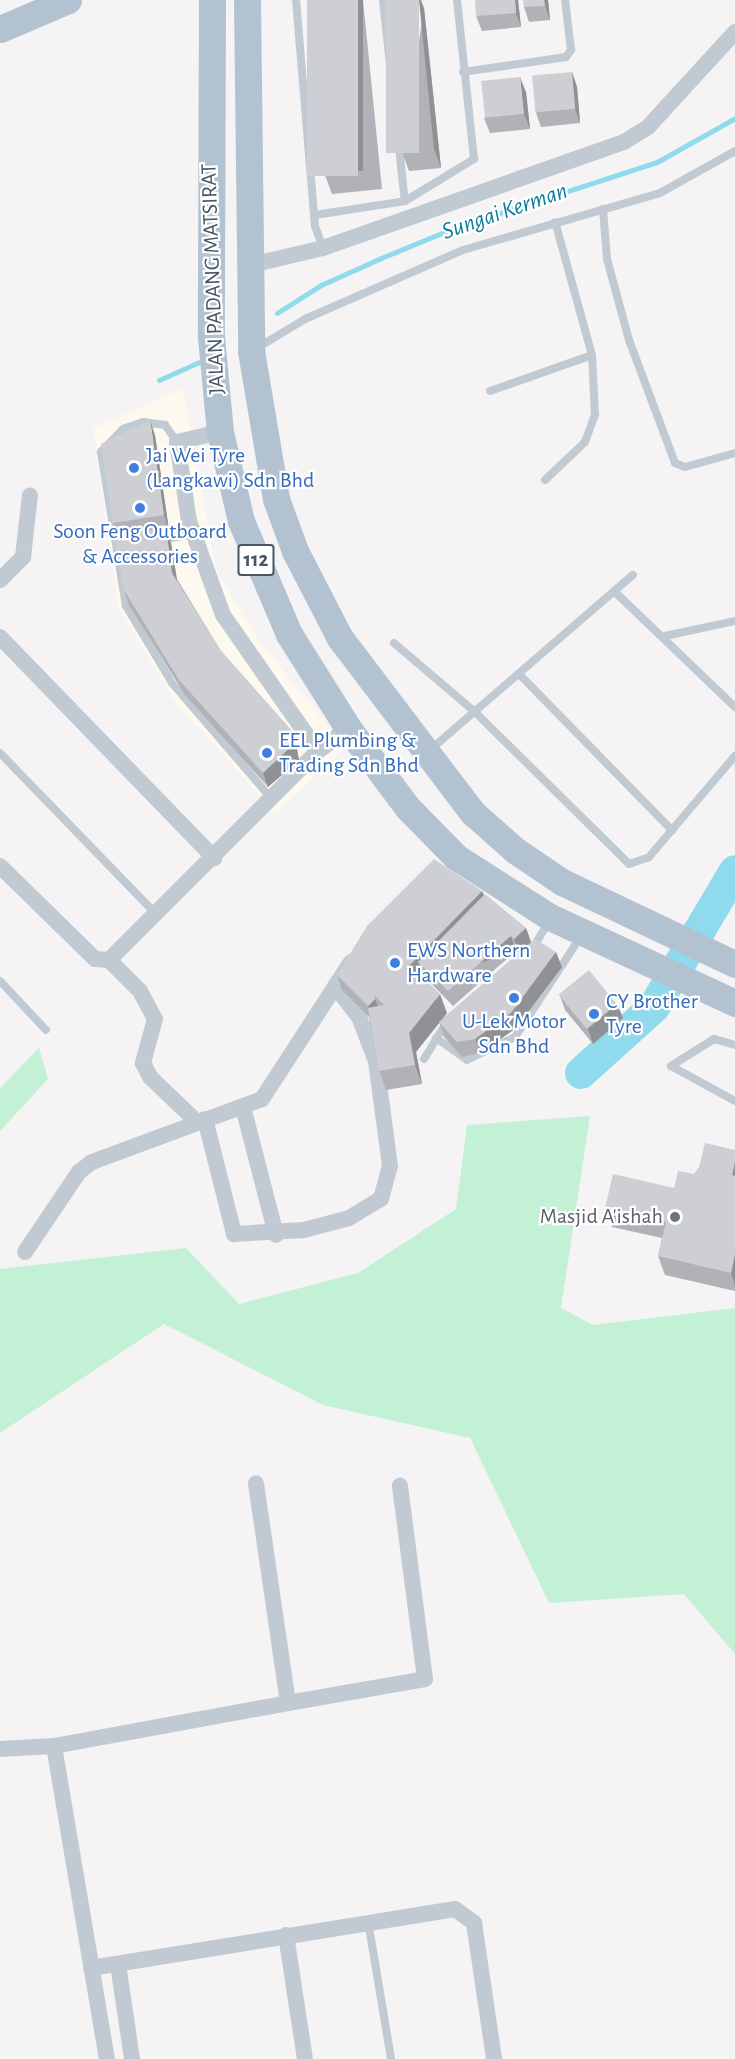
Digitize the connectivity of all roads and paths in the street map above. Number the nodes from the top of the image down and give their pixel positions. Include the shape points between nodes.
1 (68, 0) edge
2 (247, 0) edge
3 (296, 0) edge
4 (383, 0) edge
5 (457, 0) edge
6 (565, 0) edge
7 (207, 8) edge
8 (0, 29) edge
9 (735, 32) edge
10 (463, 72) junction
11 (735, 151) edge
12 (405, 201) junction
13 (603, 209) junction
14 (315, 215) junction
15 (209, 216) junction
16 (250, 216) junction
17 (555, 222) junction
18 (323, 248) junction
19 (251, 265) junction
20 (251, 351) junction
21 (592, 355) junction
22 (490, 391) dead end
23 (220, 432) junction
24 (177, 442) junction
25 (735, 453) edge
26 (545, 480) dead end
27 (30, 495) dead end
28 (193, 534) junction
29 (148, 541) edge
30 (126, 545) edge
31 (115, 547) junction
32 (633, 574) dead end
33 (0, 580) edge
34 (614, 591) junction
35 (735, 621) edge
36 (665, 636) junction
37 (0, 637) edge
38 (394, 643) dead end
39 (519, 674) junction
40 (735, 707) edge
41 (475, 712) junction
42 (348, 728) junction
43 (318, 751) junction
44 (0, 753) edge
45 (425, 755) junction
46 (735, 756) edge
47 (271, 799) junction
48 (672, 830) junction
49 (214, 858) junction
50 (0, 866) edge
51 (156, 914) junction
52 (550, 917) junction
53 (583, 933) junction
54 (364, 944) edge
55 (524, 958) edge
56 (727, 959) edge
57 (109, 960) junction
58 (0, 981) edge
59 (335, 986) junction
60 (735, 1003) edge
61 (454, 1014) edge
62 (46, 1030) dead end
63 (436, 1038) junction
64 (735, 1045) edge
65 (424, 1059) dead end
66 (735, 1101) edge
67 (243, 1107) junction
68 (201, 1120) junction
69 (276, 1235) junction
70 (25, 1251) dead end
71 (256, 1483) dead end
72 (400, 1486) dead end
73 (288, 1703) junction
74 (54, 1746) junction
75 (0, 1749) edge
76 (368, 1921) junction
77 (286, 1935) junction
78 (118, 1964) junction
79 (92, 1968) junction
80 (107, 2059) edge
81 (132, 2059) edge
82 (305, 2059) edge
83 (391, 2059) edge
84 (494, 2059) edge

1 - 8 main road
2 - 16 main road, JALAN PADANG MATSIRAT / 112
3 - 14 lane
4 - 12 lane
5 - 10 lane
6 - 10 lane via 571,50 567,57
7 - 15 main road, JALAN PADANG MATSIRAT / 112
9 - 18 street via 648,127 624,142
10 - 12 lane via 474,159
11 - 13 lane via 660,193
12 - 14 lane
13 - 17 lane
13 - 25 lane via 608,259 629,340 675,463 685,467
14 - 18 lane
15 - 16 main road
15 - 23 main road, JALAN PADANG MATSIRAT / 112 via 211,337
16 - 19 main road, JALAN PADANG MATSIRAT / 112
17 - 20 lane via 463,250 305,319
17 - 21 lane
18 - 19 street
19 - 20 main road, JALAN PADANG MATSIRAT / 112
20 - 45 main road, JALAN PADANG MATSIRAT / 112 via 276,499 295,551 340,638
21 - 22 lane
21 - 26 lane via 595,414 585,441
23 - 24 street
23 - 42 main road, JALAN PADANG MATSIRAT / 112 via 241,521 259,569 289,634
24 - 28 street
24 - 31 lane via 155,421 123,429 107,441 101,468
27 - 33 street via 23,557
28 - 29 lane
28 - 43 street via 223,615
30 - 31 lane
31 - 47 lane via 126,606 150,652
32 - 34 lane
34 - 36 lane
34 - 39 lane
35 - 36 lane
36 - 40 lane
37 - 49 street
38 - 41 lane
39 - 41 lane
39 - 48 lane
41 - 45 lane
41 - 48 lane via 623,861 638,863 649,857
42 - 43 street
42 - 52 main road, JALAN PADANG MATSIRAT / 112 via 443,855
43 - 47 street
44 - 51 lane
45 - 56 main road, JALAN PADANG MATSIRAT / 112 via 473,813 516,851 562,882
46 - 48 lane
47 - 49 street
49 - 51 street
50 - 57 street via 95,959
51 - 57 street
52 - 53 main road, JALAN PADANG MATSIRAT / 112
52 - 55 lane
53 - 60 main road, JALAN PADANG MATSIRAT / 112
53 - 63 lane via 567,966 515,1037 467,1060
54 - 59 street
57 - 68 street via 140,991 154,1019 143,1063 150,1077
58 - 62 lane
59 - 67 street via 267,1093
59 - 69 street via 359,1017 376,1061 389,1185 381,1199 349,1218
61 - 63 lane
63 - 65 lane
64 - 66 lane via 714,1039 671,1066
67 - 68 street
67 - 69 street
68 - 69 street via 234,1234
68 - 70 street via 85,1167
71 - 73 street
72 - 73 street via 425,1679
73 - 74 street
74 - 75 street
74 - 79 street
76 - 77 street
76 - 83 lane
76 - 84 street via 455,1909 466,1914 474,1923
77 - 78 street via 128,1958
77 - 82 street
78 - 79 street
78 - 81 street
79 - 80 street

